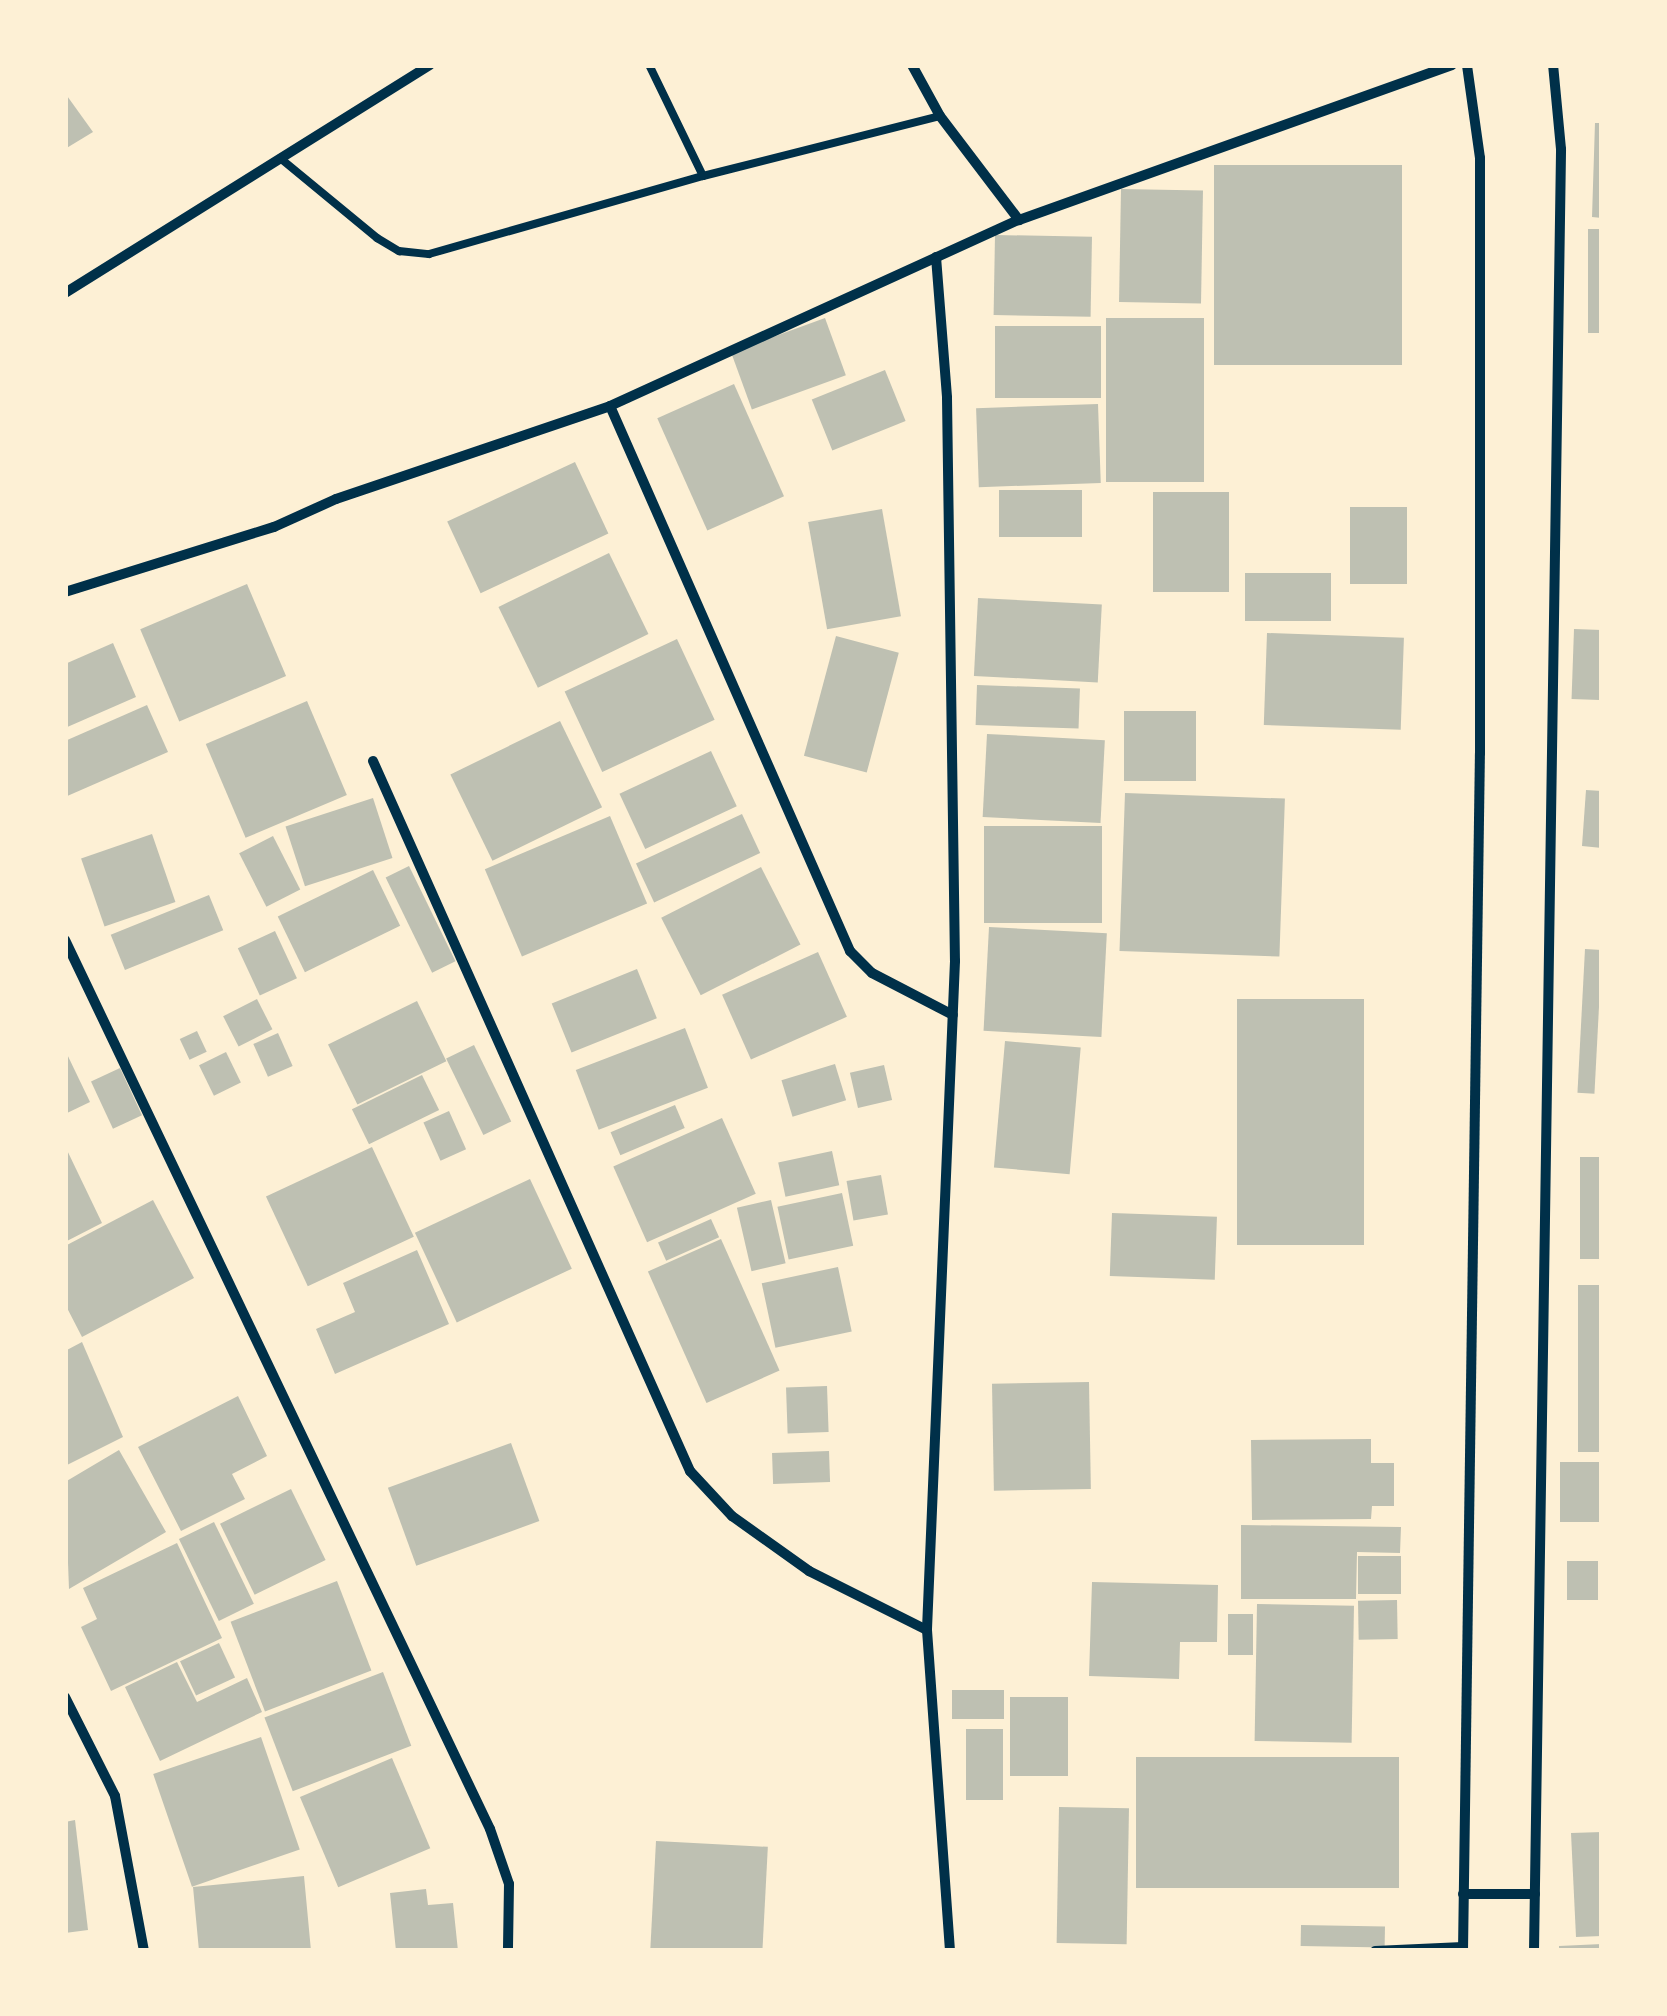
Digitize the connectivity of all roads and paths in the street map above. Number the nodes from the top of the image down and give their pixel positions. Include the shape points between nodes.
1 (430, 65) edge
2 (649, 65) edge
3 (912, 65) edge
4 (1452, 65) edge
5 (1467, 65) edge
6 (1553, 65) edge
7 (940, 116) junction
8 (280, 158) junction
9 (703, 176) junction
10 (1020, 220) junction
11 (936, 257) junction
12 (65, 293) edge
13 (610, 406) junction
14 (65, 592) edge
15 (374, 761) dead end
16 (65, 940) edge
17 (953, 1015) junction
18 (927, 1630) junction
19 (65, 1696) edge
20 (1463, 1894) junction
21 (1536, 1894) junction
22 (1462, 1949) edge
23 (144, 1951) edge
24 (508, 1951) edge
25 (950, 1951) edge
26 (1375, 1951) edge
27 (1534, 1951) edge

1 - 8 street
2 - 9 lane
3 - 7 street
4 - 10 street
5 - 20 street via 1480,158 1480,753
6 - 21 street via 1560,149
7 - 9 lane
7 - 10 street
8 - 9 lane via 376,238 398,251 428,254
8 - 12 street
10 - 11 street
11 - 13 street
11 - 17 street via 947,398
13 - 14 street via 336,499 274,527
13 - 17 street via 850,950 872,973
15 - 18 street via 690,1471 732,1516 809,1571
16 - 24 street via 490,1829 508,1884
17 - 18 street
18 - 25 street
19 - 23 street via 115,1796
20 - 21 street
20 - 22 street
21 - 27 street
22 - 26 street

